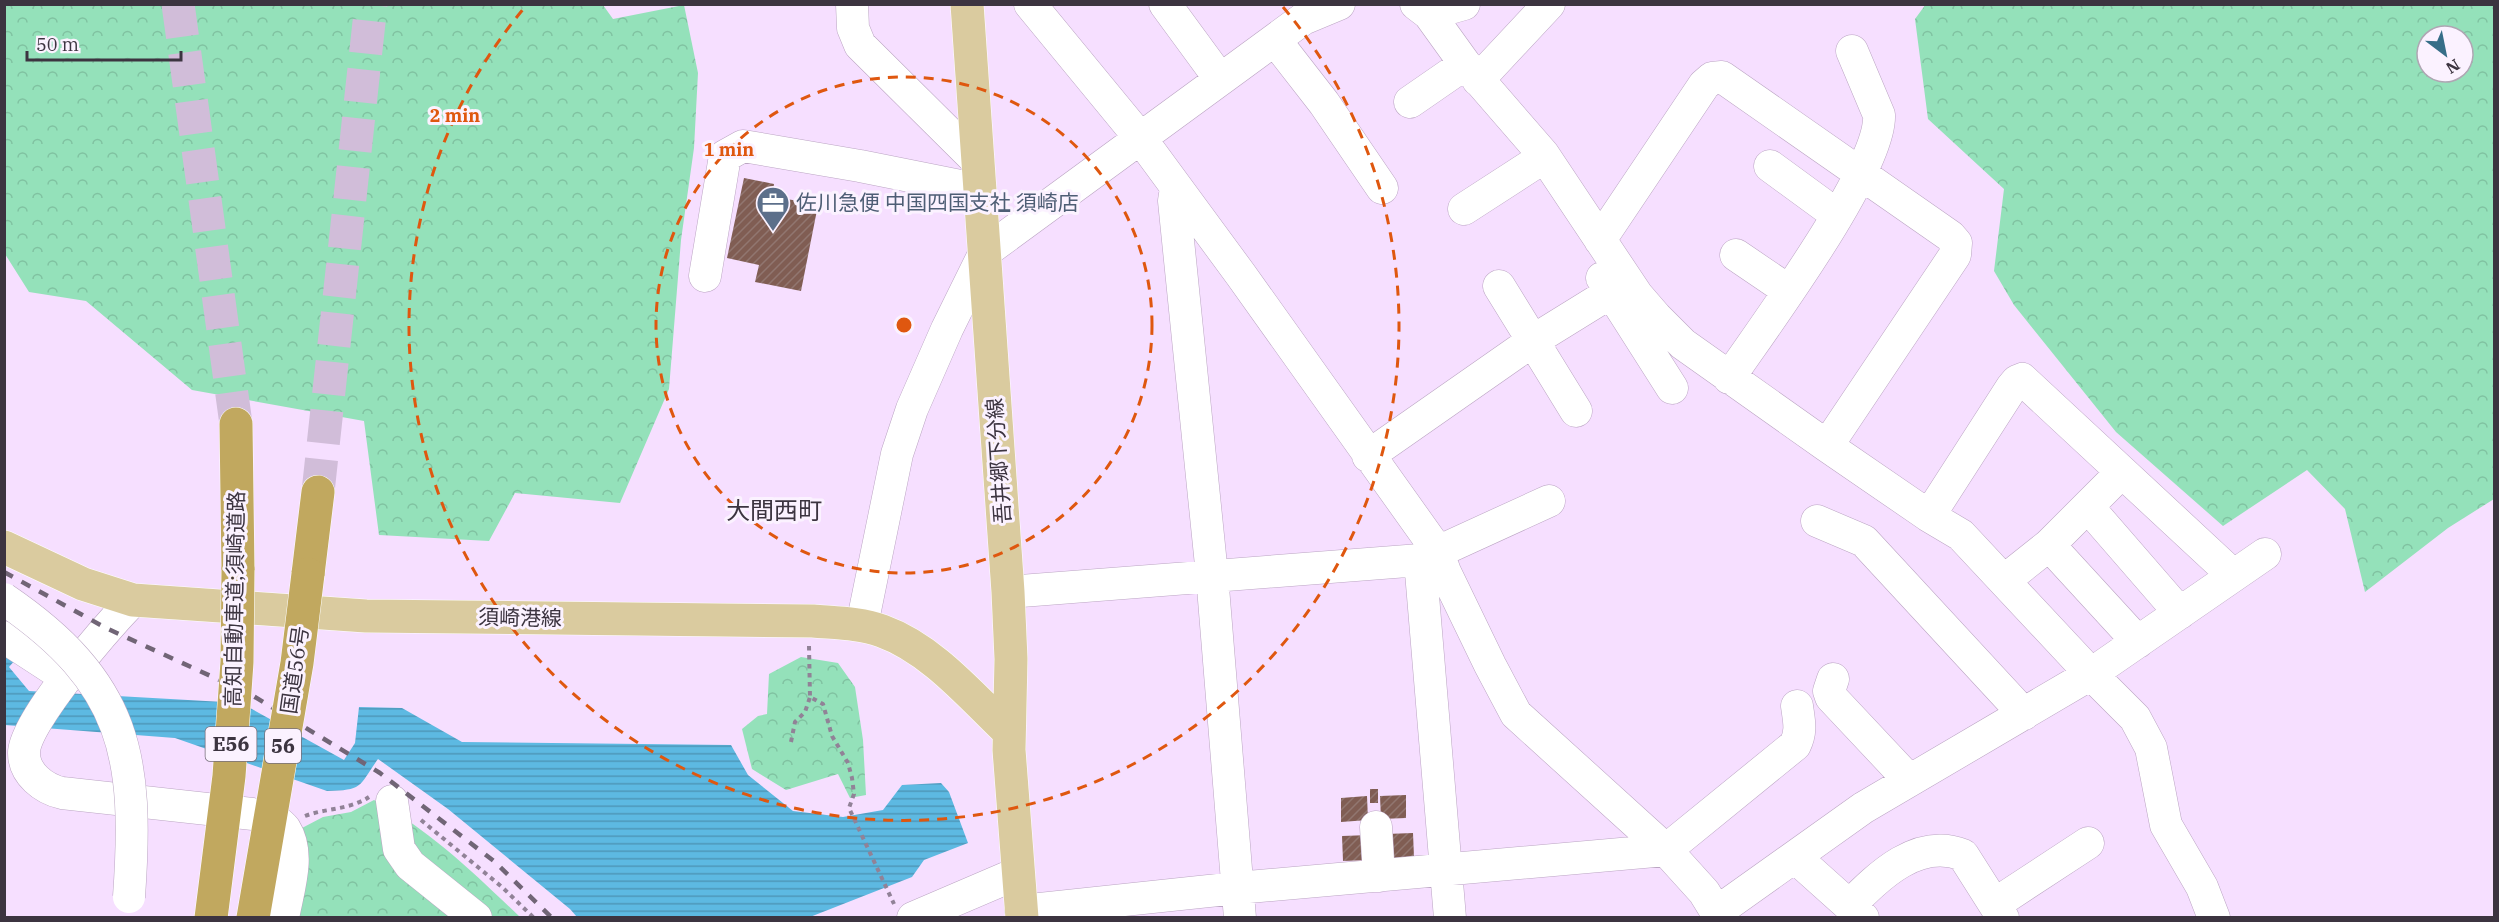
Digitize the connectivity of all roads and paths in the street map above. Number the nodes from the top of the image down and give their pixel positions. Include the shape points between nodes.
1 (852, 4) edge
2 (967, 4) edge
3 (1030, 4) edge
4 (1165, 4) edge
5 (1464, 4) edge
6 (1549, 4) edge
7 (1313, 8) edge
8 (1423, 9) edge
9 (1275, 40) junction
10 (1852, 51) dead end
11 (1472, 72) junction
12 (1220, 79) junction
13 (1410, 102) dead end
14 (1141, 139) junction
15 (1539, 159) junction
16 (1770, 166) dead end
17 (1862, 173) junction
18 (979, 176) junction
19 (1176, 188) junction
20 (1382, 188) dead end
21 (1464, 209) dead end
22 (1837, 215) junction
23 (1600, 240) junction
24 (985, 252) junction
25 (1736, 255) dead end
26 (705, 276) dead end
27 (1499, 286) dead end
28 (1789, 291) junction
29 (1610, 293) junction
30 (1534, 340) junction
31 (1729, 378) junction
32 (1672, 388) dead end
33 (1576, 411) dead end
34 (236, 424) tunnel mouth
35 (1827, 446) junction
36 (1368, 456) junction
37 (2121, 473) junction
38 (318, 492) tunnel mouth
39 (1549, 501) dead end
40 (2088, 507) junction
41 (1929, 516) junction
42 (1817, 521) dead end
43 (2049, 545) junction
44 (4, 547) edge
45 (2265, 554) dead end
46 (1429, 555) junction
47 (1212, 575) junction
48 (2234, 575) junction
49 (2005, 580) junction
50 (1008, 592) junction
51 (4, 599) edge
52 (133, 600) junction
53 (2180, 613) junction
54 (813, 621) junction
55 (862, 626) junction
56 (4, 637) edge
57 (2138, 642) junction
58 (2091, 674) junction
59 (1833, 679) dead end
60 (63, 683) junction
61 (810, 697) junction
62 (1797, 706) dead end
63 (2024, 714) junction
64 (1009, 732) junction
65 (791, 742) dead end
66 (20, 743) edge
67 (1909, 780) junction
68 (392, 801) dead end
69 (1376, 827) dead end
70 (2088, 843) dead end
71 (1666, 850) junction
72 (1796, 858) junction
73 (1445, 871) junction
74 (1018, 873) junction
75 (1379, 876) junction
76 (1239, 903) edge
77 (128, 907) edge
78 (1856, 911) edge
79 (1999, 911) edge
80 (1022, 914) edge
81 (906, 915) edge
82 (1718, 915) edge
83 (211, 918) edge
84 (253, 918) edge
85 (283, 918) edge
86 (476, 918) edge
87 (1450, 918) edge
88 (2214, 918) edge

1 - 18 street via 853,28 860,45
2 - 18 main road, 吾井郷下分線
3 - 14 street
4 - 12 street
5 - 8 street
6 - 11 street
7 - 9 street
8 - 11 street
9 - 12 street
9 - 20 street
10 - 17 street via 1880,125
11 - 13 street
11 - 15 street
12 - 14 street
14 - 19 street
14 - 24 street
15 - 21 street
15 - 23 street
15 - 29 street
16 - 22 street
17 - 22 street
17 - 23 street via 1722,77 1712,78 1704,84
17 - 35 street via 1950,236 1956,243 1955,255
18 - 24 main road, 吾井郷下分線
18 - 26 street via 860,166 743,146 725,156
19 - 36 street
19 - 47 street via 1174,201
22 - 28 street
23 - 31 street via 1656,317 1683,344
24 - 50 main road, 吾井郷下分線
24 - 55 street via 947,329 904,432
25 - 28 street
27 - 30 street
28 - 31 street
29 - 30 street
29 - 32 street
30 - 33 street
30 - 36 street
31 - 35 street
34 - 83 highway, 高知自動車道;須崎道路 / E56, bridge via 237,662 229,776
35 - 41 street
36 - 46 street
37 - 40 street
37 - 41 street via 2022,379 2012,387
37 - 48 street
38 - 84 highway, 国道56号 / 56, bridge via 295,674
39 - 46 street
40 - 43 street
40 - 53 street
41 - 49 street via 1967,540
42 - 63 street via 1864,541
43 - 49 street
43 - 57 street
44 - 52 main road, 須崎港線 via 83,584
45 - 48 street
46 - 47 street
46 - 71 street via 1516,714
46 - 73 street
47 - 50 street
47 - 76 street
48 - 53 street
49 - 58 street
50 - 64 main road, 吾井郷下分線
51 - 77 street, bridge via 63,644 97,686 112,712 130,772 133,808
52 - 54 main road, 須崎港線 via 366,616
52 - 60 street
53 - 57 street
54 - 55 main road, 須崎港線
54 - 61 path via 808,652
55 - 64 main road, 須崎港線 via 900,638 922,652
56 - 60 street
57 - 58 street
58 - 63 street
58 - 88 street via 2145,732 2166,825 2202,887
59 - 67 street via 1831,697
60 - 66 street
61 - 65 path via 805,712 795,722
61 - 81 path via 823,704 832,736 848,762 854,794 849,808
62 - 71 street via 1800,735 1795,745
63 - 67 street
64 - 74 main road, 吾井郷下分線
66 - 85 street via 32,775 50,790 270,816 284,828 292,848 293,865
67 - 72 street via 1863,808
68 - 86 street via 399,849 410,865
69 - 75 street
70 - 79 street
71 - 73 street
71 - 82 street via 1704,892
72 - 78 street
72 - 82 street
73 - 75 street
73 - 87 street
74 - 80 main road, 吾井郷下分線
74 - 81 street
75 - 76 street
76 - 80 street
78 - 79 street via 1882,873 1901,861 1942,850 1963,855

